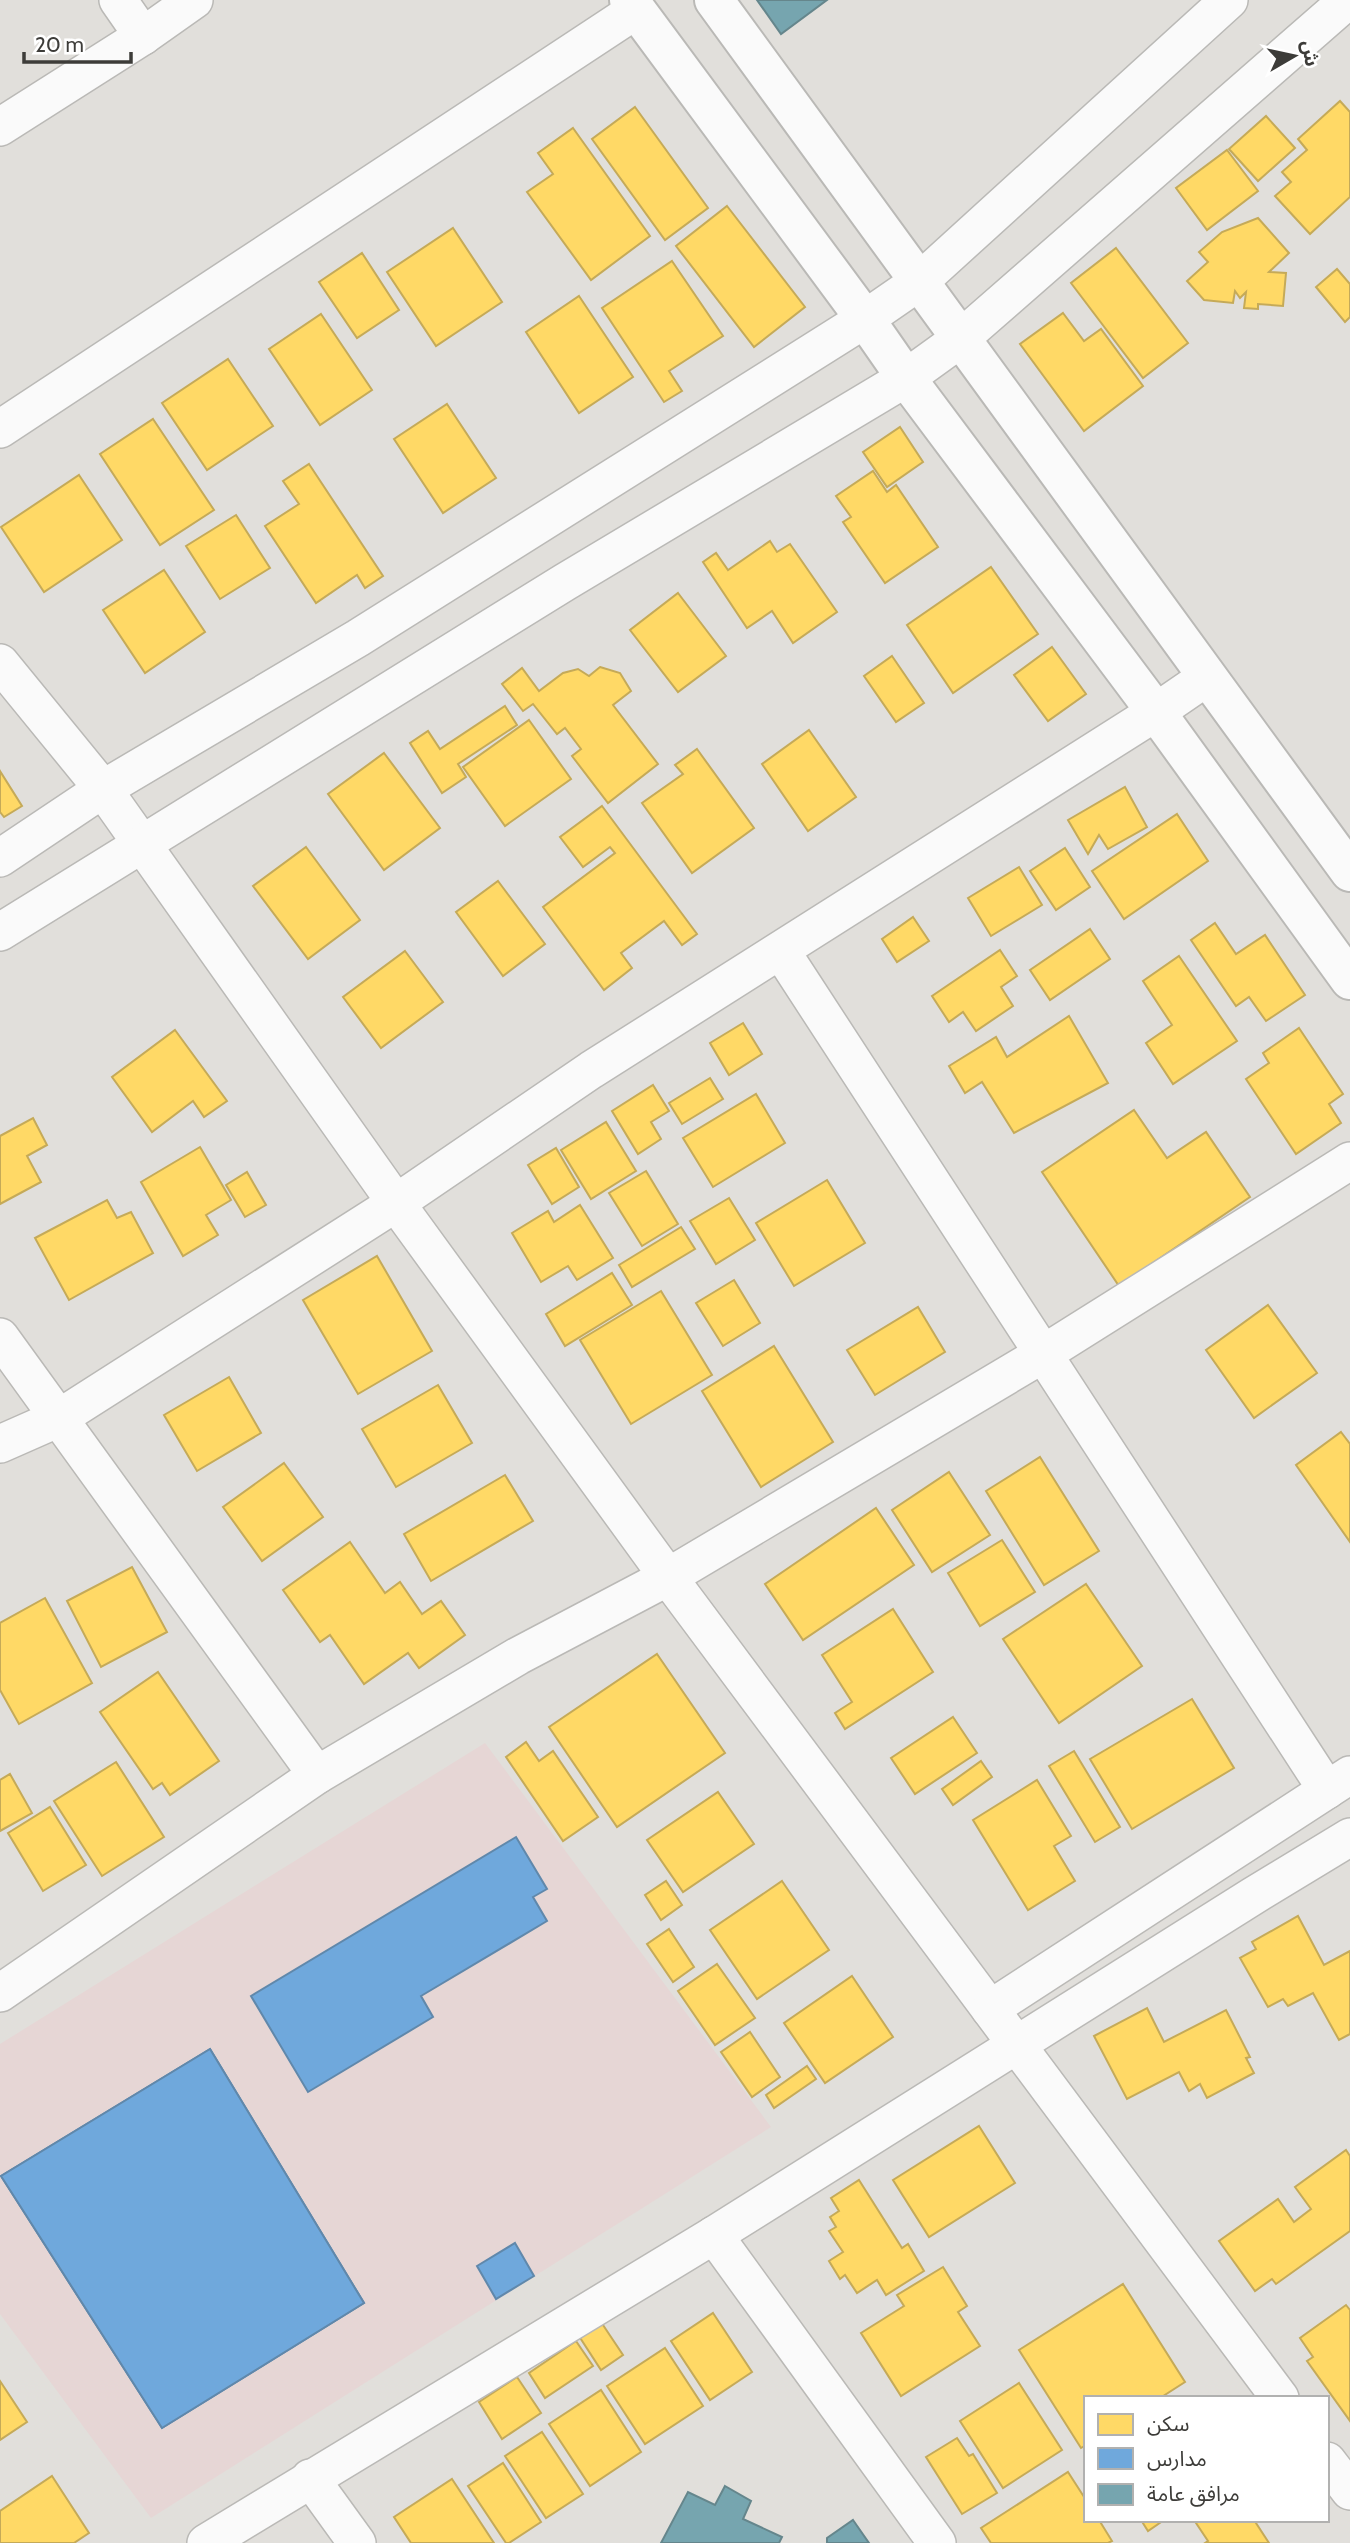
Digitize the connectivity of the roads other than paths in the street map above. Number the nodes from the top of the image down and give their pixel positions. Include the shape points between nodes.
1 (118, 0) edge
2 (194, 0) edge
3 (714, 0) edge
4 (1229, 0) edge
5 (1348, 0) edge
6 (633, 5) edge
7 (143, 36) junction
8 (0, 127) edge
9 (920, 281) junction
10 (865, 319) junction
11 (960, 339) junction
12 (906, 378) junction
13 (0, 429) edge
14 (0, 663) edge
15 (1207, 677) junction
16 (1156, 712) junction
17 (103, 789) junction
18 (142, 844) junction
19 (0, 858) edge
20 (1350, 872) edge
21 (0, 932) edge
22 (781, 951) junction
23 (1350, 980) edge
24 (1350, 1161) edge
25 (396, 1203) junction
26 (0, 1337) edge
27 (1043, 1354) junction
28 (59, 1418) junction
29 (0, 1444) edge
30 (668, 1577) junction
31 (317, 1775) junction
32 (1338, 1783) edge
33 (1350, 1837) edge
34 (0, 1993) edge
35 (990, 2009) junction
36 (1017, 2046) junction
37 (714, 2235) junction
38 (1279, 2396) edge
39 (1329, 2464) edge
40 (310, 2478) junction
41 (1350, 2491) edge
42 (206, 2543) edge
43 (356, 2543) edge
44 (937, 2543) edge

1 - 7 street
2 - 7 street
3 - 9 street
4 - 9 street
5 - 11 street
6 - 10 street
6 - 13 street
7 - 8 street
9 - 10 street
9 - 11 street
10 - 12 street
10 - 17 street via 358,638
11 - 12 street
11 - 15 street
12 - 16 street
12 - 18 street
14 - 17 street
15 - 16 street
15 - 20 street
16 - 22 street
16 - 23 street
17 - 18 street
17 - 19 street
18 - 21 street
18 - 25 street
22 - 25 street via 591,1070
22 - 27 street
24 - 27 street
25 - 28 street
25 - 30 street
26 - 28 street
27 - 30 street
27 - 32 street
28 - 29 street
28 - 31 street
30 - 31 street via 518,1656
30 - 35 street
31 - 34 street
32 - 35 street
33 - 36 street
35 - 36 street
36 - 37 street
36 - 38 street
37 - 40 street
37 - 44 street
39 - 41 street
40 - 42 street
40 - 43 street

